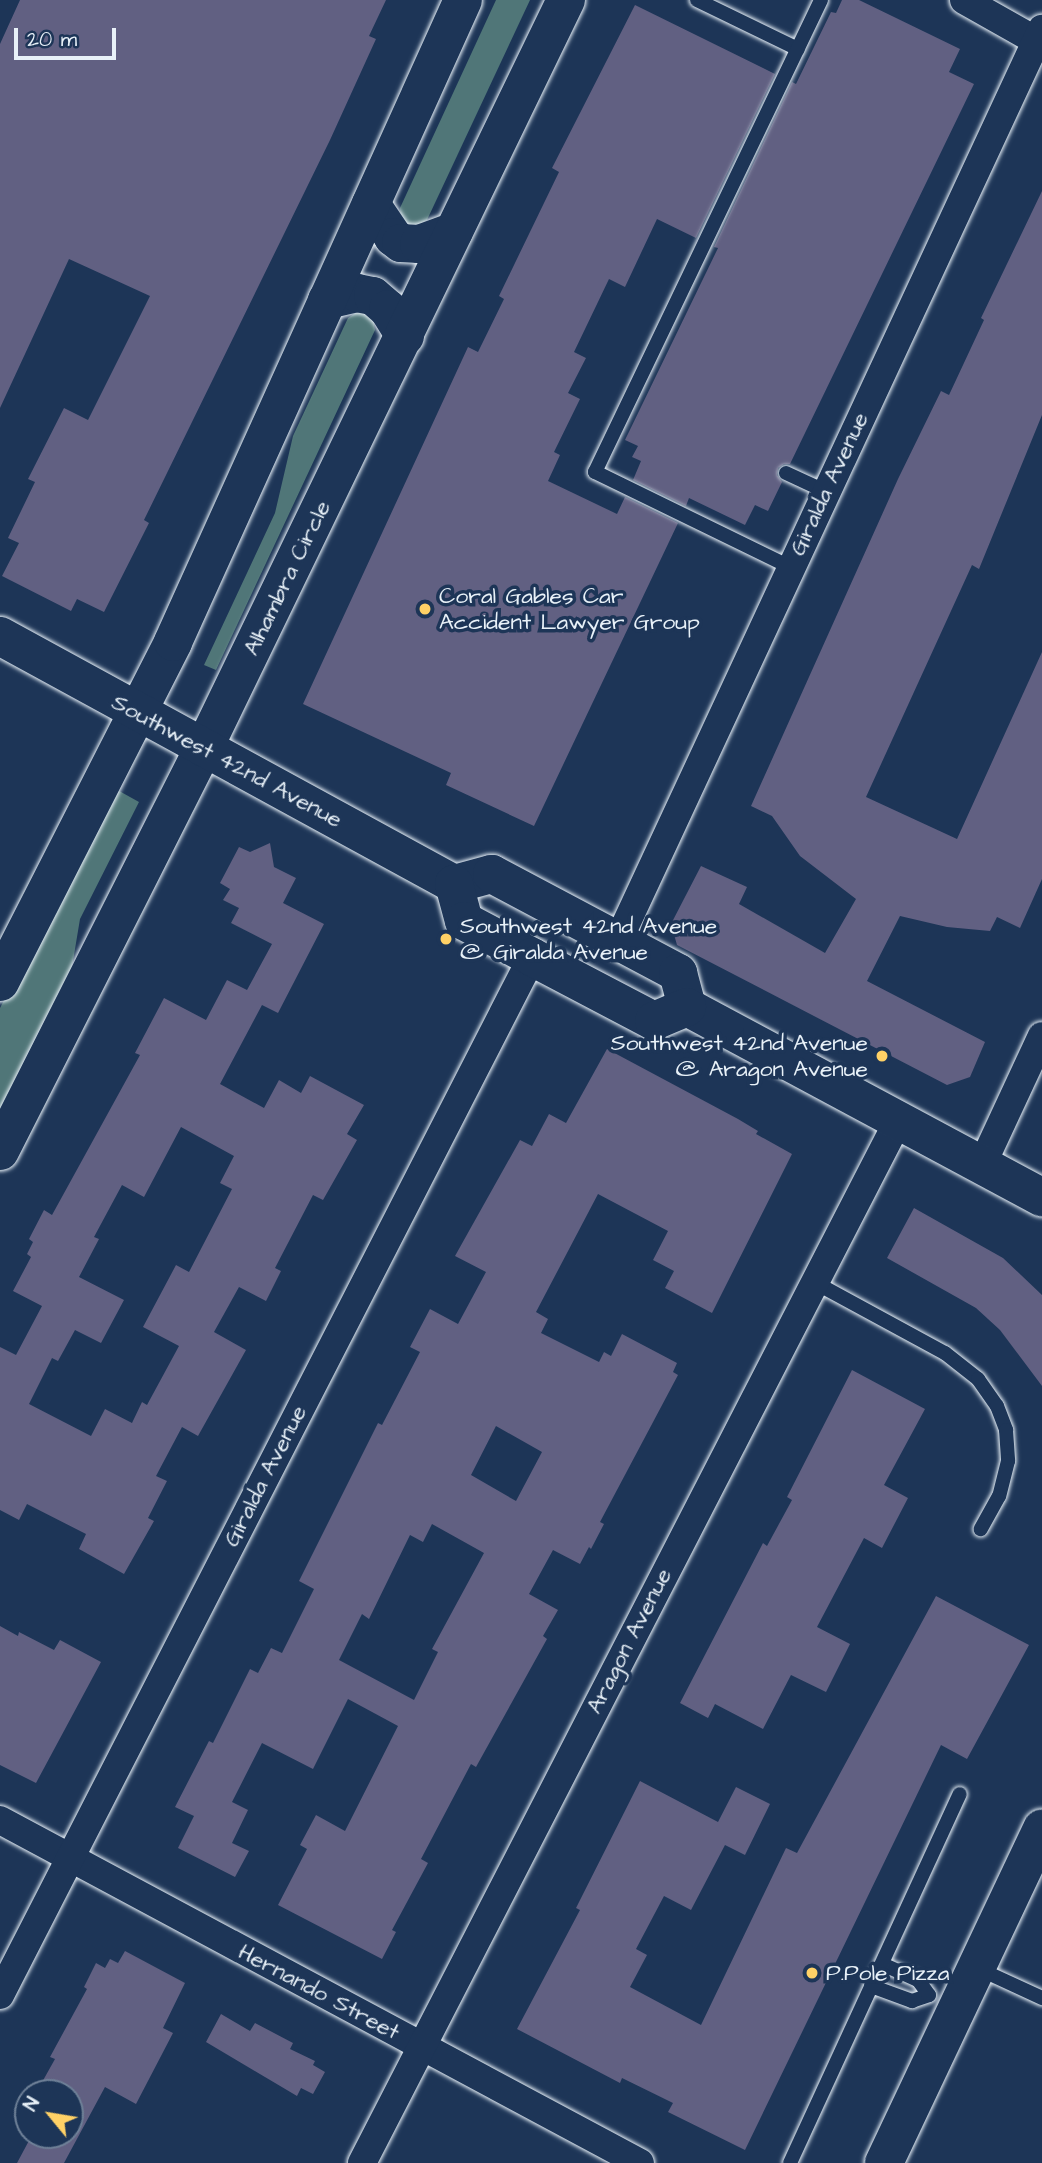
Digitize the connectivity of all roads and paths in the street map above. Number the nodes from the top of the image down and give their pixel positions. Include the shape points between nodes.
1 (463, 0) edge
2 (566, 0) edge
3 (697, 0) edge
4 (821, 0) edge
5 (964, 0) edge
6 (1040, 38) edge
7 (798, 50) junction
8 (371, 204) junction
9 (454, 231) junction
10 (327, 300) junction
11 (405, 336) junction
12 (786, 473) dead end
13 (825, 491) junction
14 (790, 567) junction
15 (0, 636) edge
16 (139, 714) junction
17 (204, 748) junction
18 (454, 884) junction
19 (464, 921) junction
20 (618, 941) junction
21 (532, 957) junction
22 (0, 982) edge
23 (687, 1007) junction
24 (1042, 1036) edge
25 (898, 1121) junction
26 (0, 1151) edge
27 (982, 1165) junction
28 (1042, 1198) edge
29 (814, 1282) junction
30 (981, 1529) dead end
31 (960, 1794) dead end
32 (0, 1820) edge
33 (1042, 1828) edge
34 (70, 1857) junction
35 (882, 1964) junction
36 (976, 1967) junction
37 (871, 1986) junction
38 (0, 1995) edge
39 (1042, 1998) edge
40 (943, 2000) junction
41 (421, 2047) junction
42 (362, 2163) edge
43 (640, 2163) edge
44 (790, 2163) edge
45 (884, 2163) edge

1 - 8 street
2 - 9 street, Alhambra Circle
3 - 7 lane
4 - 7 lane
5 - 6 street
6 - 13 street, Giralda Avenue
7 - 14 lane via 595,472
8 - 9 street via 401,243 418,244
8 - 10 street
9 - 11 street, Alhambra Circle
10 - 11 street via 357,293 373,296 388,309
10 - 16 street
11 - 17 street, Alhambra Circle
12 - 13 lane
13 - 14 street, Giralda Avenue
14 - 20 street, Giralda Avenue
15 - 16 street, Southwest 42nd Avenue
16 - 17 street, Southwest 42nd Avenue
16 - 22 street
17 - 18 street, Southwest 42nd Avenue
17 - 26 street, Alhambra Circle
18 - 19 street
18 - 20 street via 492,874
19 - 20 street via 492,910 561,945 583,947
19 - 21 street
20 - 23 street via 678,973
21 - 23 street via 654,1021
21 - 34 street, Giralda Avenue
23 - 25 street
24 - 27 street
25 - 27 street
25 - 29 street, Aragon Avenue
27 - 28 street
29 - 30 lane via 945,1353 978,1379 998,1406 1006,1430 1008,1461 999,1496
29 - 41 street, Aragon Avenue
31 - 35 lane
32 - 34 street, Hernando Street
33 - 36 street
34 - 38 street, Giralda Avenue
34 - 41 street, Hernando Street
35 - 37 lane
35 - 40 lane via 918,1980
36 - 39 lane
36 - 40 street
37 - 40 lane via 912,2001
37 - 44 lane
40 - 45 street
41 - 42 street, Aragon Avenue
41 - 43 street, Hernando Street

